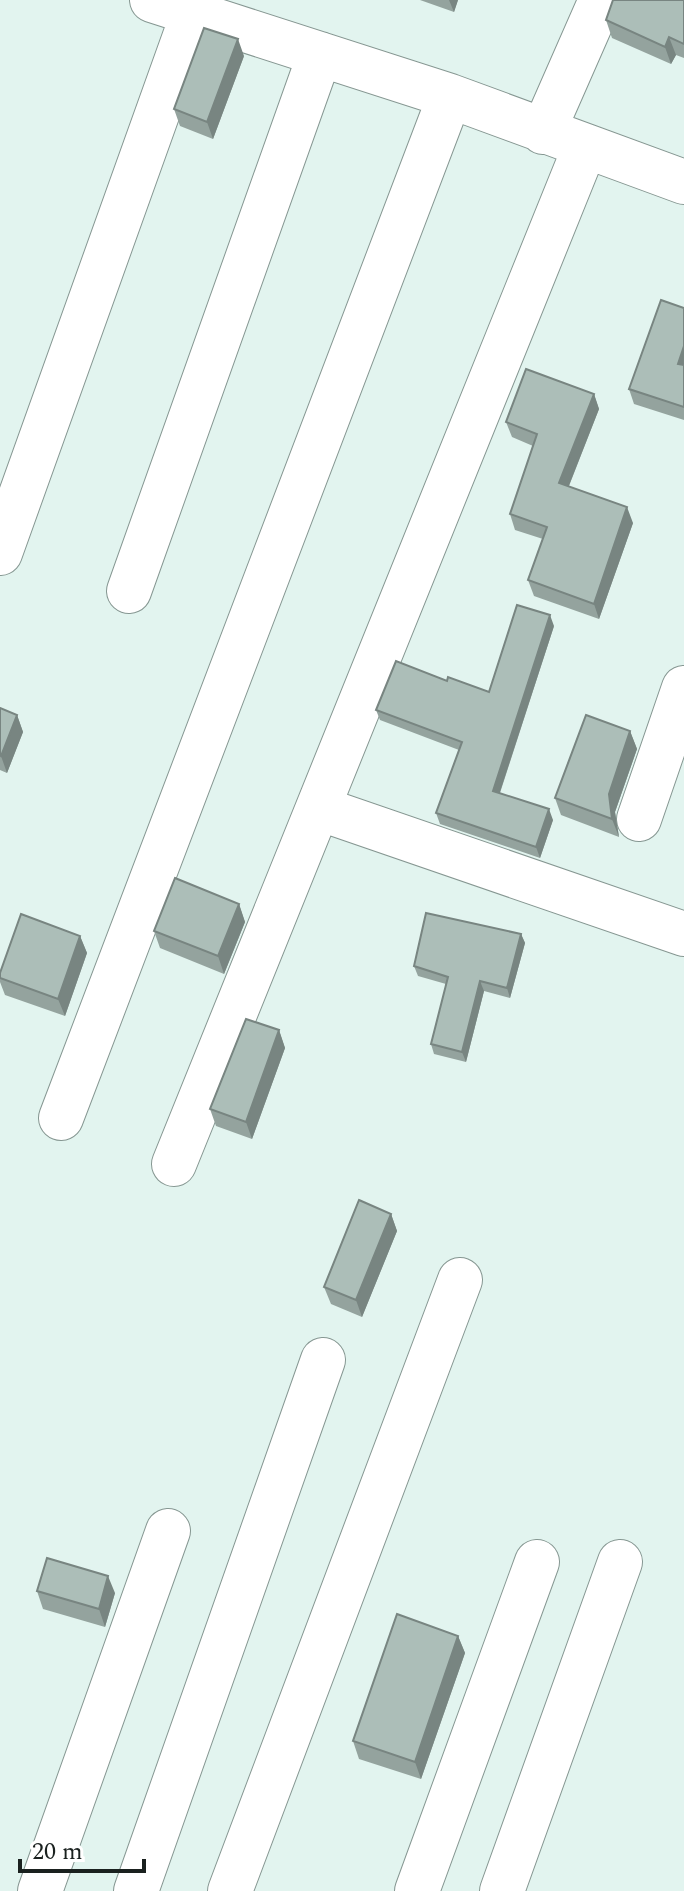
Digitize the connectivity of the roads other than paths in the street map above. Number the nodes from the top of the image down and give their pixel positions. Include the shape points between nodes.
1 (152, 0) edge
2 (601, 0) edge
3 (193, 14) junction
4 (320, 54) junction
5 (450, 96) junction
6 (543, 132) junction
7 (585, 147) junction
8 (684, 182) edge
9 (0, 553) edge
10 (129, 591) dead end
11 (680, 714) edge
12 (321, 809) junction
13 (639, 819) dead end
14 (684, 934) edge
15 (61, 1118) dead end
16 (174, 1164) dead end
17 (460, 1280) dead end
18 (323, 1360) dead end
19 (168, 1531) dead end
20 (537, 1562) dead end
21 (620, 1562) dead end
22 (40, 1891) edge
23 (136, 1891) edge
24 (230, 1891) edge
25 (417, 1891) edge
26 (502, 1891) edge

1 - 3 street
2 - 6 street
3 - 4 street
3 - 9 street
4 - 5 street
4 - 10 street
5 - 6 street
5 - 15 street
6 - 7 street
7 - 8 street
7 - 12 street
11 - 13 street
12 - 14 street
12 - 16 street
17 - 24 street
18 - 23 street
19 - 22 street
20 - 25 street
21 - 26 street

